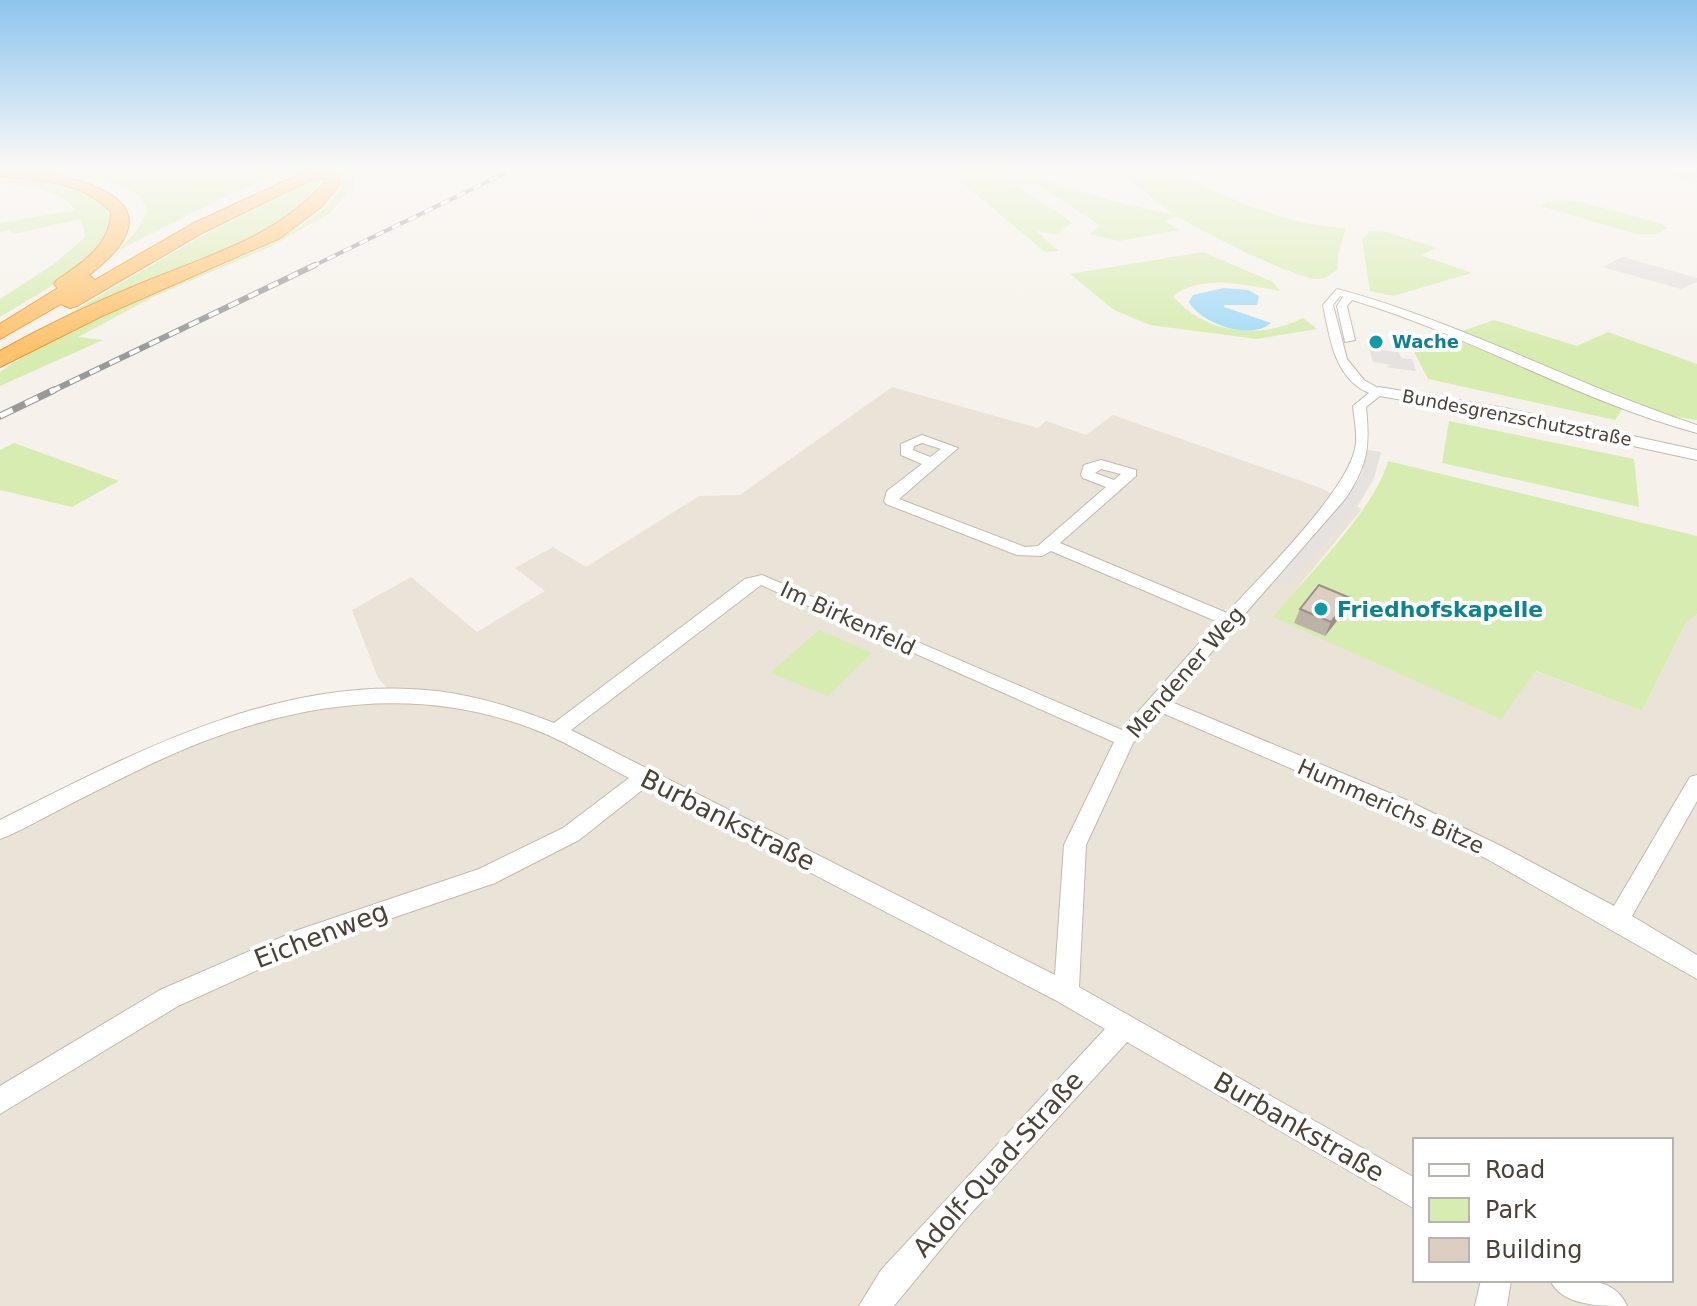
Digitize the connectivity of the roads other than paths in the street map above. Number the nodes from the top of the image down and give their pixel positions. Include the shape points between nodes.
1 (120, 227) edge
2 (182, 227) edge
3 (203, 227) edge
4 (285, 227) edge
5 (0, 325) edge
6 (0, 333) edge
7 (0, 348) edge
8 (0, 360) edge
9 (1379, 392) junction
10 (1697, 429) edge
11 (1697, 455) edge
12 (932, 463) dead end
13 (1115, 485) dead end
14 (1049, 544) junction
15 (1228, 620) junction
16 (1158, 704) junction
17 (556, 731) junction
18 (1125, 739) junction
19 (644, 777) junction
20 (1697, 783) edge
21 (0, 830) edge
22 (1618, 920) junction
23 (1697, 968) edge
24 (1066, 993) junction
25 (1125, 1025) junction
26 (0, 1101) edge
27 (1413, 1193) edge
28 (1496, 1282) edge
29 (1569, 1282) edge
30 (875, 1306) edge
31 (1491, 1306) edge
32 (1611, 1306) edge

1 - 5 highway via 113,243 88,267
2 - 6 highway
3 - 7 highway
4 - 8 highway via 89,313
9 - 10 street, Bundesgrenzschutzstraße via 1360,384 1349,366 1354,361 1340,326 1344,293 1417,317 1592,393
9 - 11 street, Bundesgrenzschutzstraße
9 - 15 street, Mendener Weg via 1359,406 1363,443 1341,495
12 - 14 street via 892,494 891,501 1023,552 1042,551
13 - 14 street
14 - 15 street
15 - 16 street, Mendener Weg
16 - 18 street, Mendener Weg
16 - 22 street, Hummerichs Bitze via 1397,805
17 - 18 street, Im Birkenfeld via 733,596 762,580
17 - 19 street, Burbankstraße
17 - 21 street, Burbankstraße via 477,705 421,696 361,696 285,706 182,742
18 - 24 street, Mendener Weg via 1075,845
19 - 24 street, Burbankstraße
19 - 26 street, Eichenweg via 571,834 487,876 306,937 169,998
20 - 22 street
22 - 23 street, Hummerichs Bitze
24 - 25 street, Burbankstraße
25 - 27 street, Burbankstraße
25 - 30 street, Adolf-Quad-Straße via 953,1212
28 - 31 street
29 - 32 street

